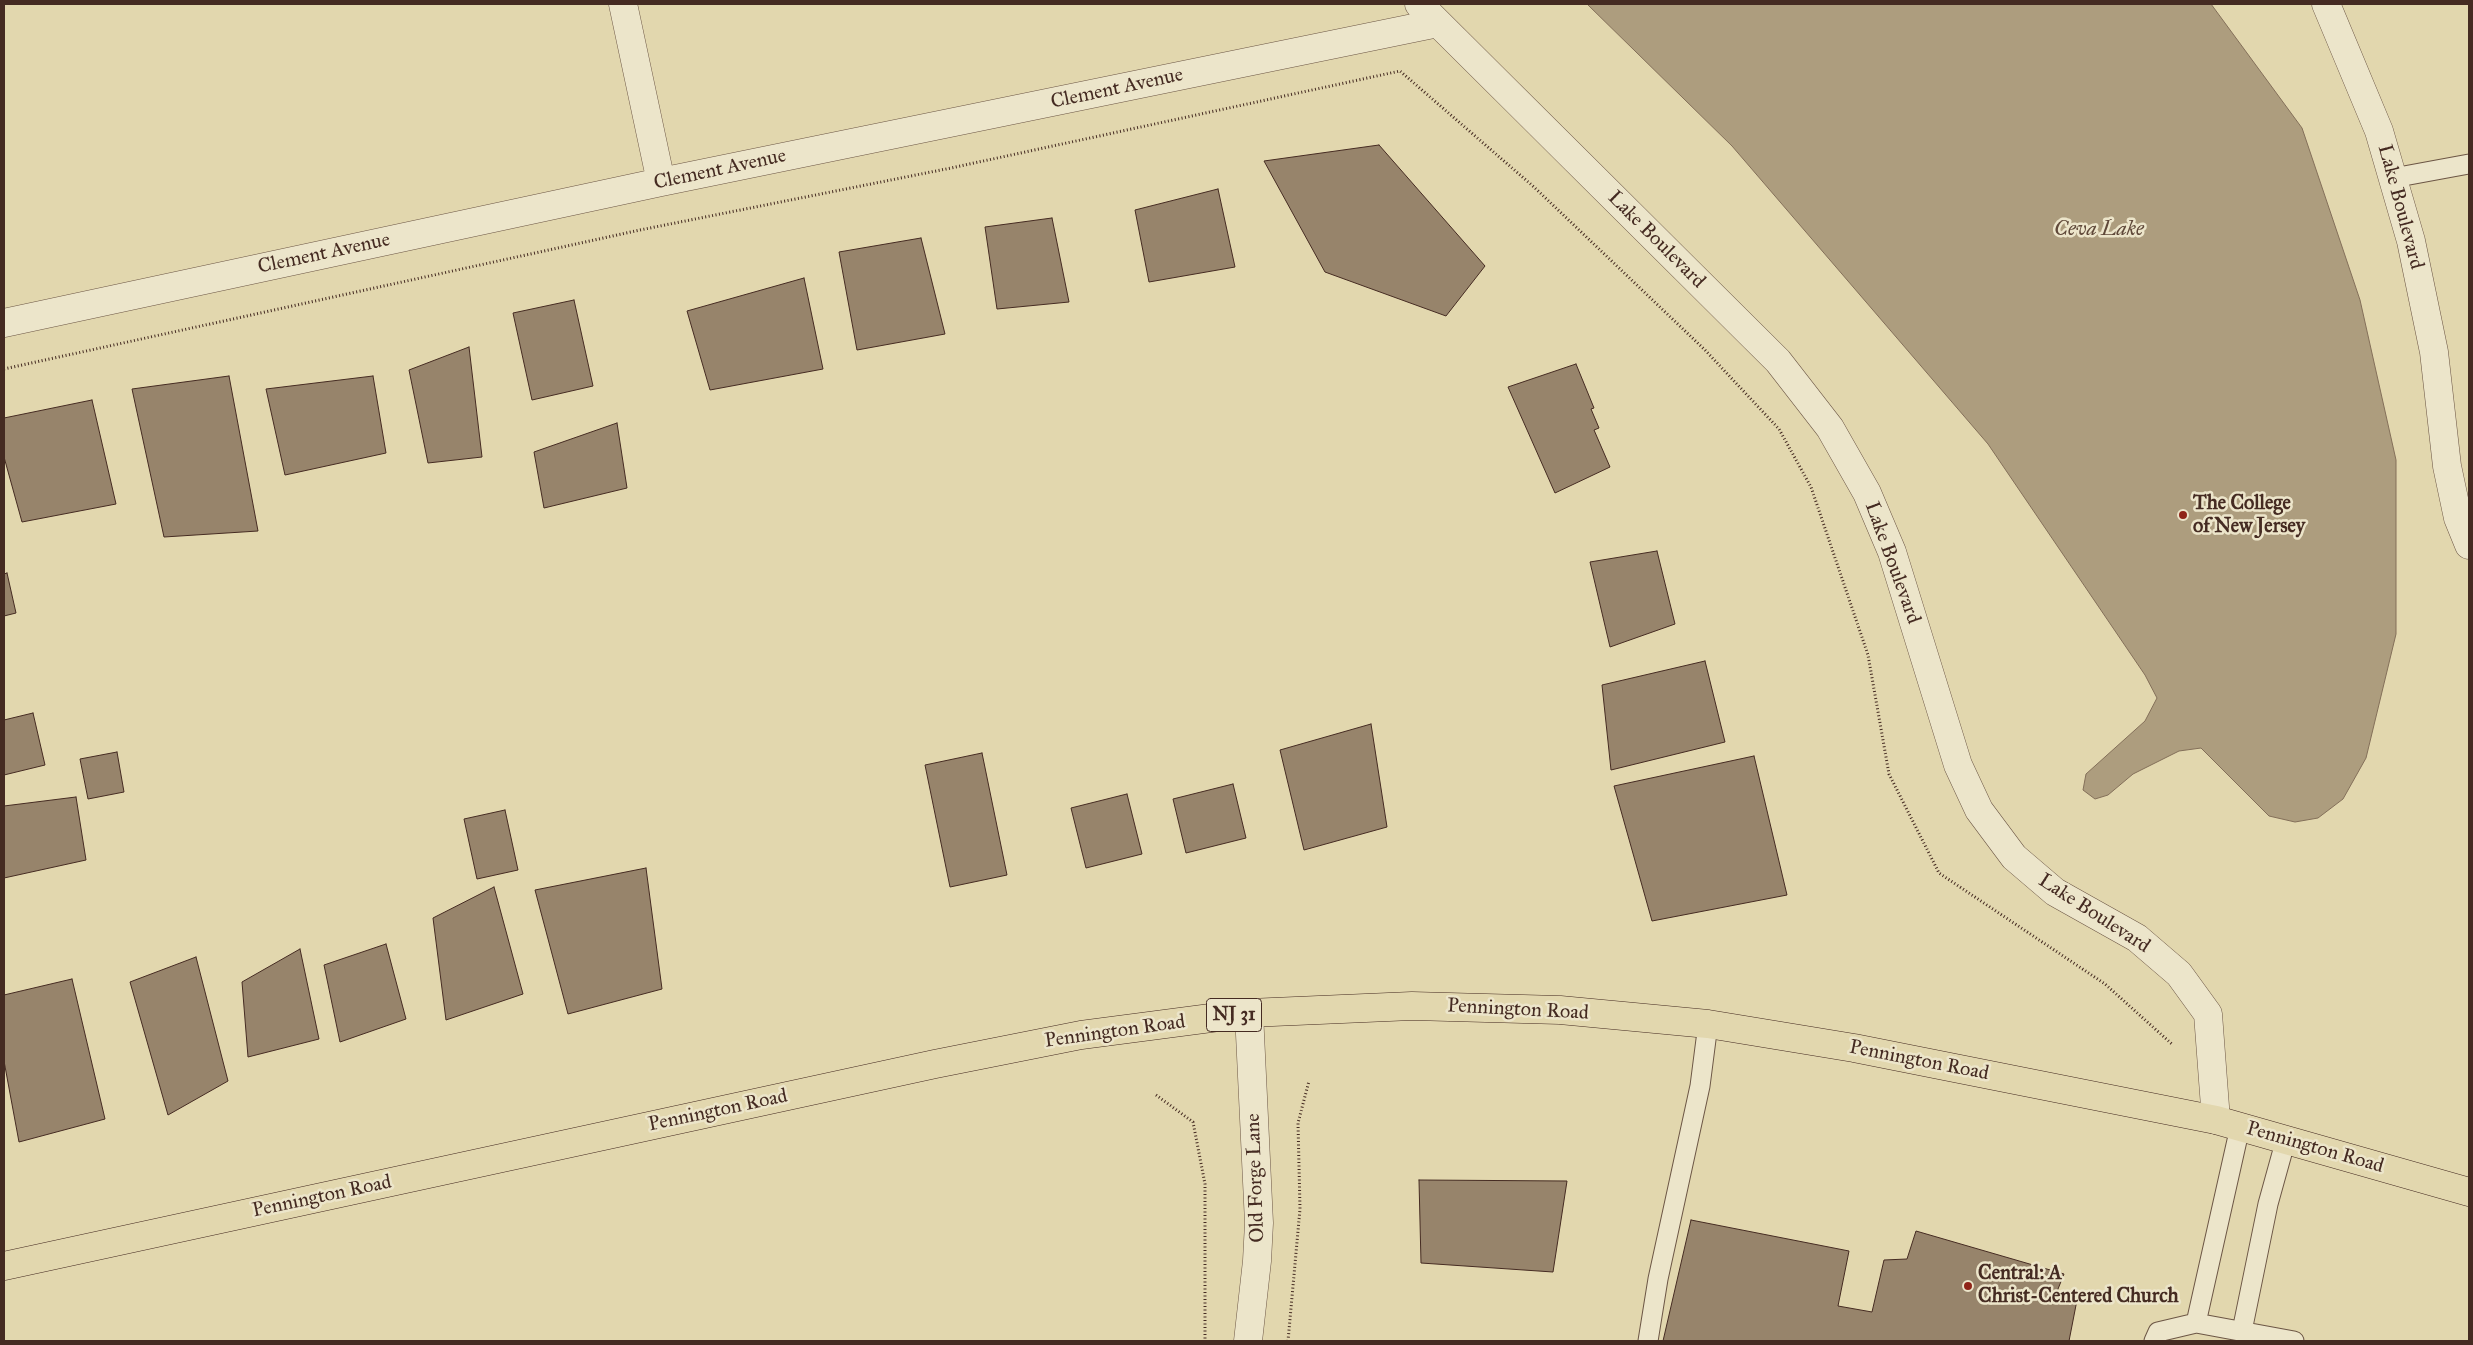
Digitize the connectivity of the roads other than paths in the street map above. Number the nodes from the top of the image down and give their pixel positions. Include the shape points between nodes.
1 (623, 4) edge
2 (1419, 4) edge
3 (2326, 4) edge
4 (1438, 23) junction
5 (2469, 164) edge
6 (2393, 178) junction
7 (661, 182) junction
8 (4, 323) edge
9 (2469, 545) edge
10 (1249, 1013) junction
11 (1708, 1024) junction
12 (2228, 1123) junction
13 (2286, 1139) junction
14 (2469, 1192) edge
15 (4, 1266) edge
16 (2196, 1322) junction
17 (2242, 1332) junction
18 (1248, 1341) edge
19 (1648, 1341) edge
20 (2154, 1341) edge
21 (2294, 1341) edge

1 - 7 street
2 - 4 street, Lake Boulevard
3 - 6 street, Lake Boulevard via 2379,131
4 - 7 street, Clement Avenue
4 - 12 street, Lake Boulevard via 1778,361 1830,428 1867,493 1892,552 1958,764 1978,810 2014,857 2055,892 2138,938 2179,974 2208,1014
5 - 6 lane
6 - 9 street, Lake Boulevard via 2411,241 2434,352 2447,466 2458,518
7 - 8 street, Clement Avenue
10 - 11 main road, Pennington Road / NJ 31 via 1412,1006 1560,1010
10 - 15 main road, Pennington Road / NJ 31 via 1081,1035 955,1060
10 - 18 street, Old Forge Lane via 1259,1223 1258,1261
11 - 12 main road, Pennington Road / NJ 31 via 1854,1048
11 - 19 lane via 1700,1086 1658,1279
12 - 13 main road, Pennington Road / NJ 31
12 - 16 lane
13 - 14 main road, Pennington Road / NJ 31
13 - 17 lane via 2268,1204
16 - 17 lane
16 - 20 lane via 2158,1332
17 - 21 lane

